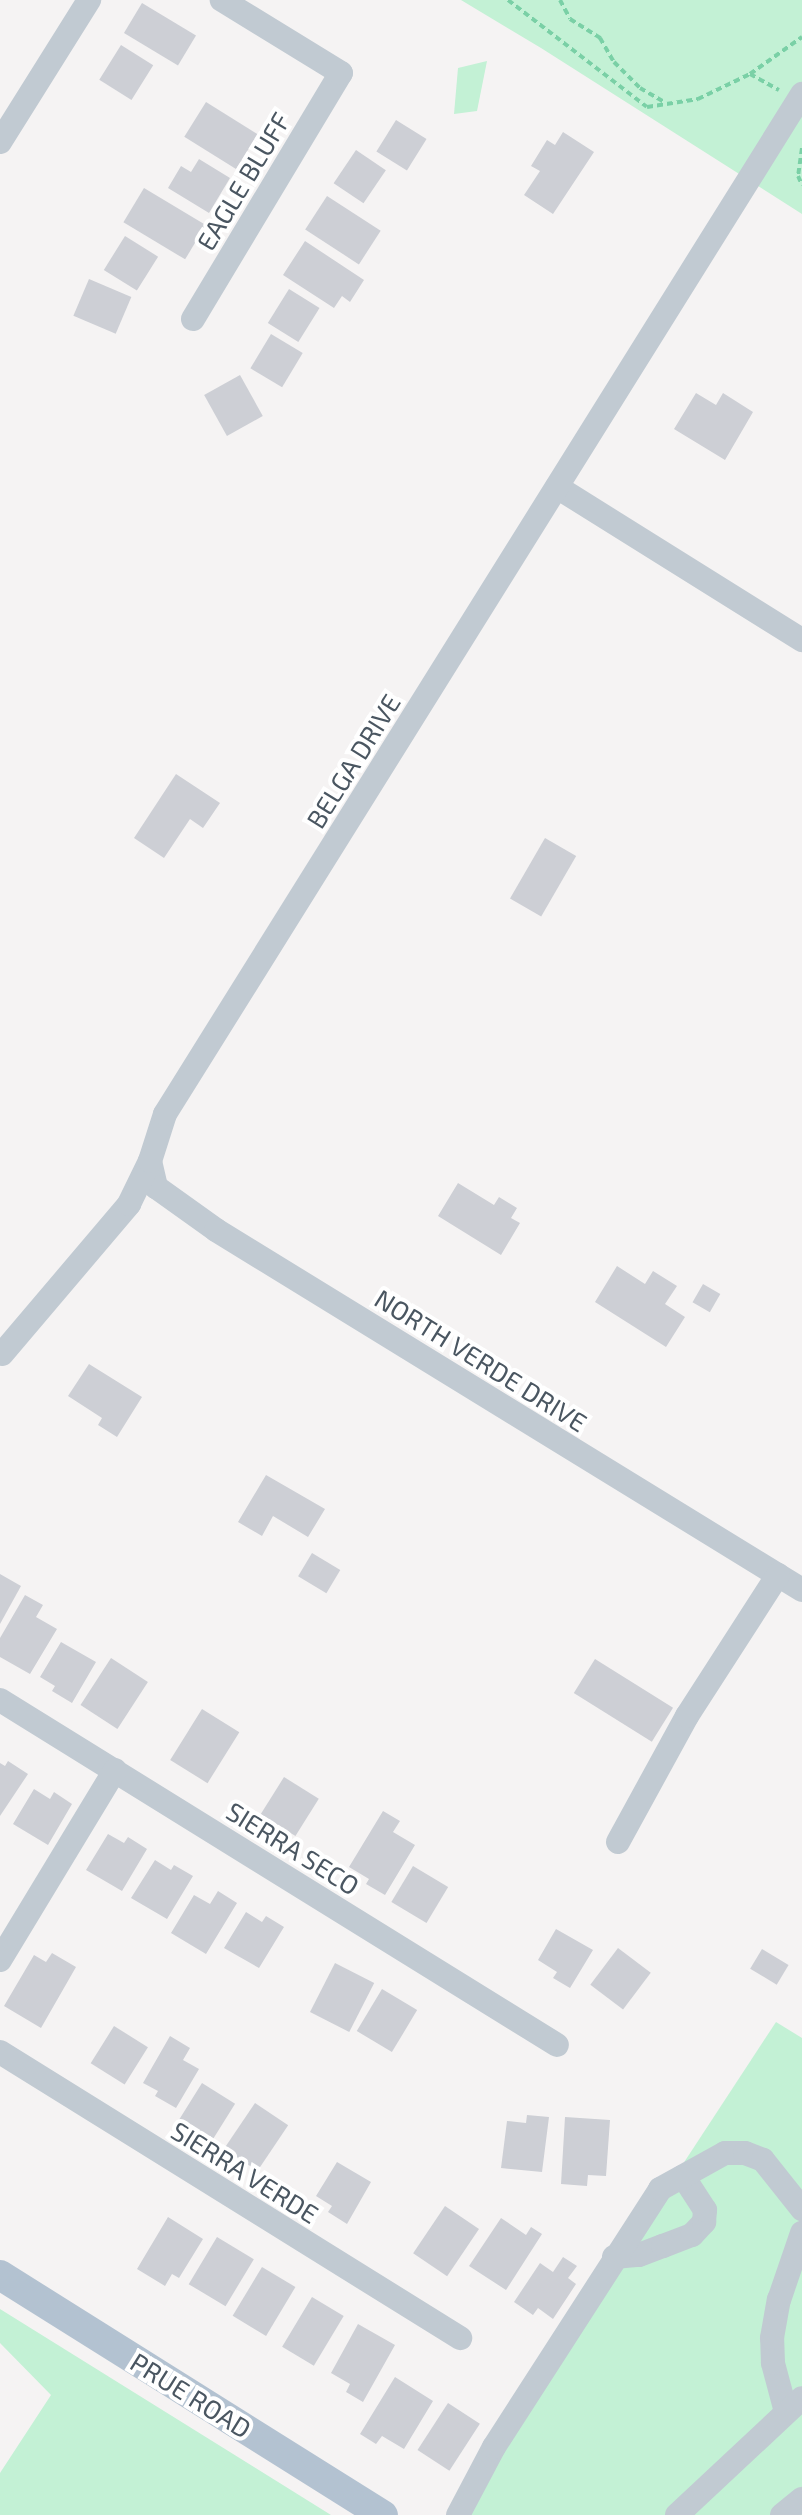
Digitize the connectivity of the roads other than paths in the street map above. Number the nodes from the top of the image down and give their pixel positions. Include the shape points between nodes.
1 (89, 0) edge
2 (222, 0) edge
3 (802, 94) edge
4 (0, 142) edge
5 (193, 319) dead end
6 (557, 487) junction
7 (802, 640) edge
8 (150, 1161) junction
9 (2, 1354) edge
10 (778, 1575) junction
11 (802, 1590) edge
12 (0, 1700) edge
13 (115, 1770) junction
14 (618, 1842) dead end
15 (0, 1960) edge
16 (557, 2045) dead end
17 (0, 2052) edge
18 (683, 2176) junction
19 (802, 2209) edge
20 (802, 2233) edge
21 (614, 2257) junction
22 (0, 2275) edge
23 (460, 2338) dead end
24 (794, 2405) edge
25 (802, 2499) edge
26 (383, 2515) edge
27 (458, 2515) edge
28 (677, 2515) edge
29 (782, 2515) edge

1 - 4 street
2 - 5 street, EAGLE BLUFF via 341,73
3 - 6 street, BELGA DRIVE
6 - 7 street
6 - 8 street, BELGA DRIVE via 165,1114
8 - 9 street, BELGA DRIVE via 129,1204
8 - 10 street, NORTH VERDE DRIVE via 156,1187 216,1230
10 - 11 street, NORTH VERDE DRIVE
10 - 14 street via 687,1716
12 - 13 street, SIERRA SECO
13 - 15 street
13 - 16 street, SIERRA SECO
17 - 23 street, SIERRA VERDE
18 - 19 street via 725,2153 745,2153 763,2160
18 - 21 street via 651,2199
18 - 21 street via 705,2210 704,2222 692,2235 639,2255
20 - 24 street via 772,2338 773,2363
21 - 27 street via 494,2447
22 - 26 main road, PRUE ROAD
24 - 28 street
25 - 29 street

